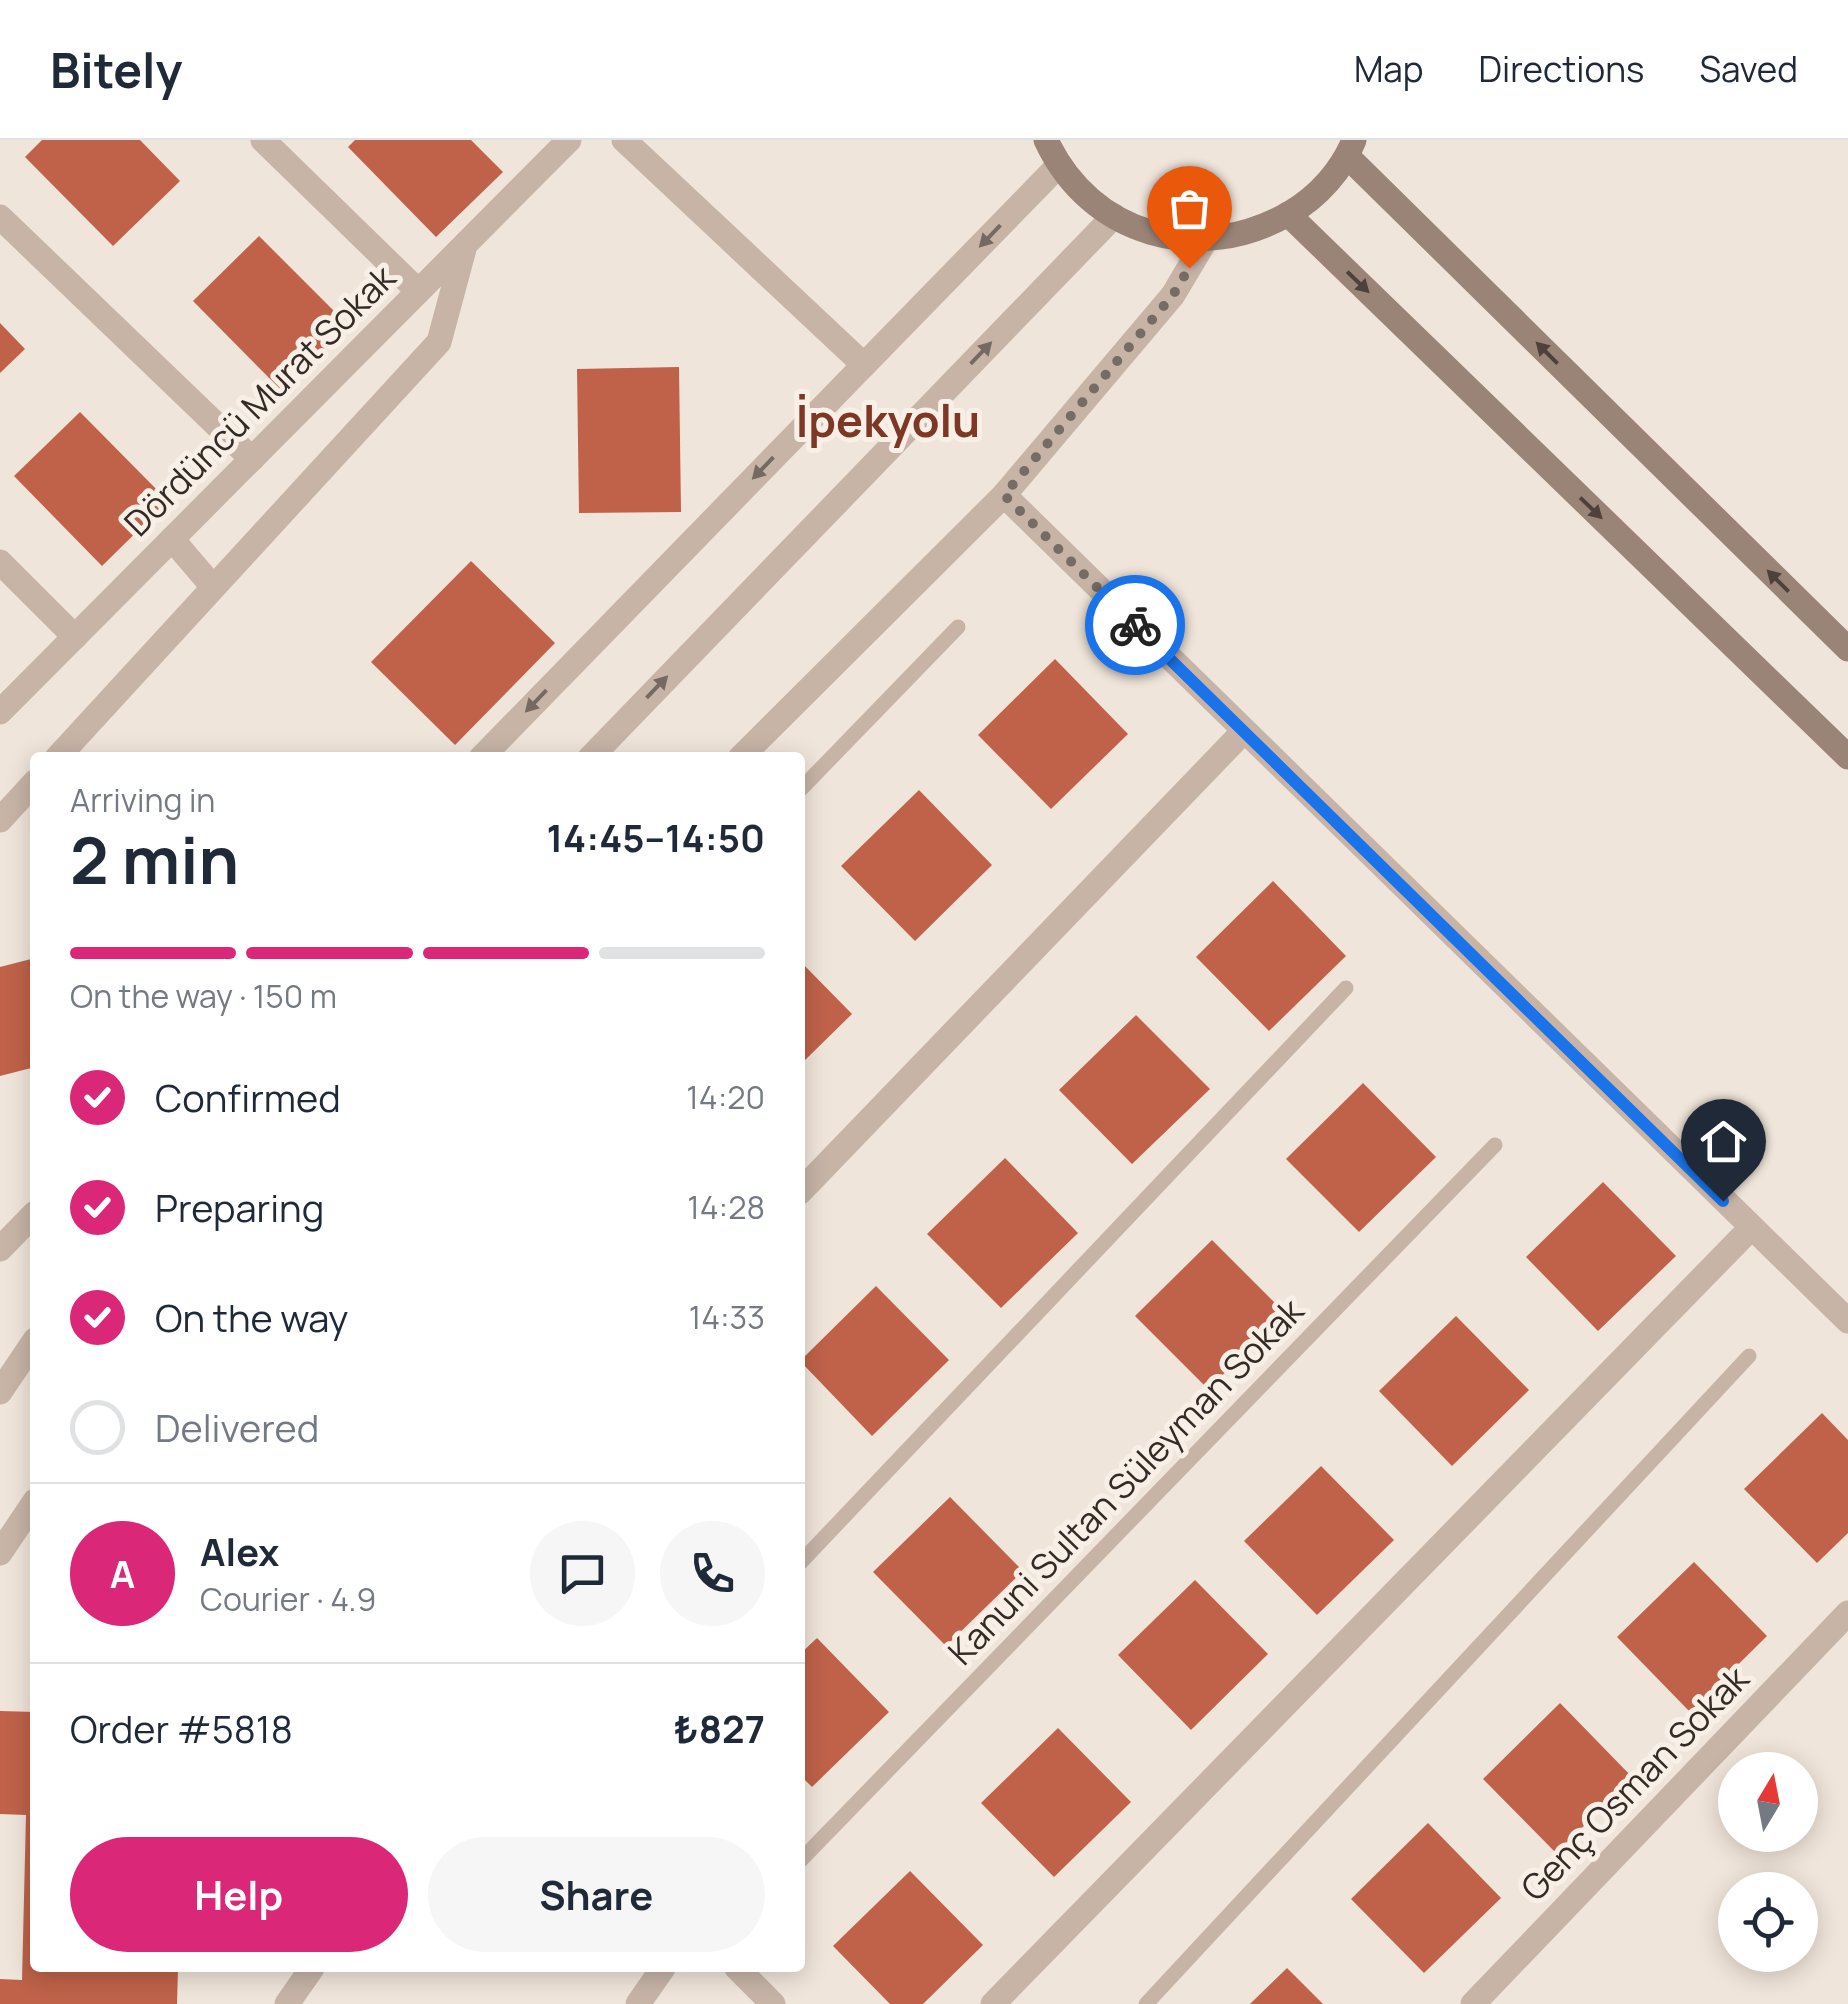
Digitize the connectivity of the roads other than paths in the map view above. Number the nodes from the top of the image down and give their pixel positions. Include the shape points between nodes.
1 (263, 140) edge
2 (569, 140) edge
3 (624, 140) edge
4 (1046, 140) edge
5 (1351, 148) edge
6 (1058, 166) junction
7 (1288, 214) junction
8 (0, 216) edge
9 (1114, 216) junction
10 (1206, 241) junction
11 (465, 244) junction
12 (418, 291) junction
13 (864, 365) junction
14 (252, 459) junction
15 (1004, 495) junction
16 (172, 539) junction
17 (0, 562) edge
18 (214, 587) junction
19 (958, 628) dead end
20 (74, 637) junction
21 (1848, 649) edge
22 (0, 712) edge
23 (1244, 732) junction
24 (63, 752) edge
25 (486, 752) edge
26 (596, 752) edge
27 (746, 752) edge
28 (1848, 757) edge
29 (805, 785) edge
30 (30, 787) edge
31 (0, 820) edge
32 (1346, 988) dead end
33 (1495, 1145) dead end
34 (805, 1187) edge
35 (30, 1219) edge
36 (1751, 1228) junction
37 (0, 1249) edge
38 (1848, 1321) edge
39 (30, 1347) edge
40 (1749, 1356) dead end
41 (0, 1392) edge
42 (30, 1509) edge
43 (0, 1553) edge
44 (805, 1559) edge
45 (1848, 1613) edge
46 (805, 1855) edge
47 (309, 1972) edge
48 (659, 1972) edge
49 (740, 1972) edge
50 (288, 2004) edge
51 (638, 2004) edge
52 (773, 2004) edge
53 (994, 2004) edge
54 (1146, 2004) edge
55 (1473, 2004) edge

1 - 12 street
2 - 11 street, Dördüncü Murat Sokak
3 - 13 street
4 - 6 street
5 - 7 street via 1310,201
21 -> 5 street
6 - 9 street
6 -> 13 street
7 - 10 street via 1261,230
7 -> 28 street
8 - 14 street
9 - 10 street via 1149,233
26 -> 9 street
10 - 15 street via 1173,295
11 - 12 street, Dördüncü Murat Sokak
11 - 18 street via 439,342
12 - 14 street, Dördüncü Murat Sokak
13 -> 25 street
14 - 16 street, Dördüncü Murat Sokak
15 - 23 street
15 - 27 street
16 - 18 street
16 - 20 street, Dördüncü Murat Sokak
17 - 20 street
18 - 24 street
19 - 29 lane
20 - 22 street, Dördüncü Murat Sokak
23 - 34 street
23 - 36 street
30 - 31 street
32 - 44 lane
33 - 46 lane, Kanuni Sultan Süleyman Sokak
35 - 37 street
36 - 38 street
36 - 53 street
39 - 41 street
40 - 54 lane
42 - 43 street
45 - 55 street, Genç Osman Sokak
47 - 50 street
48 - 51 street
49 - 52 street

